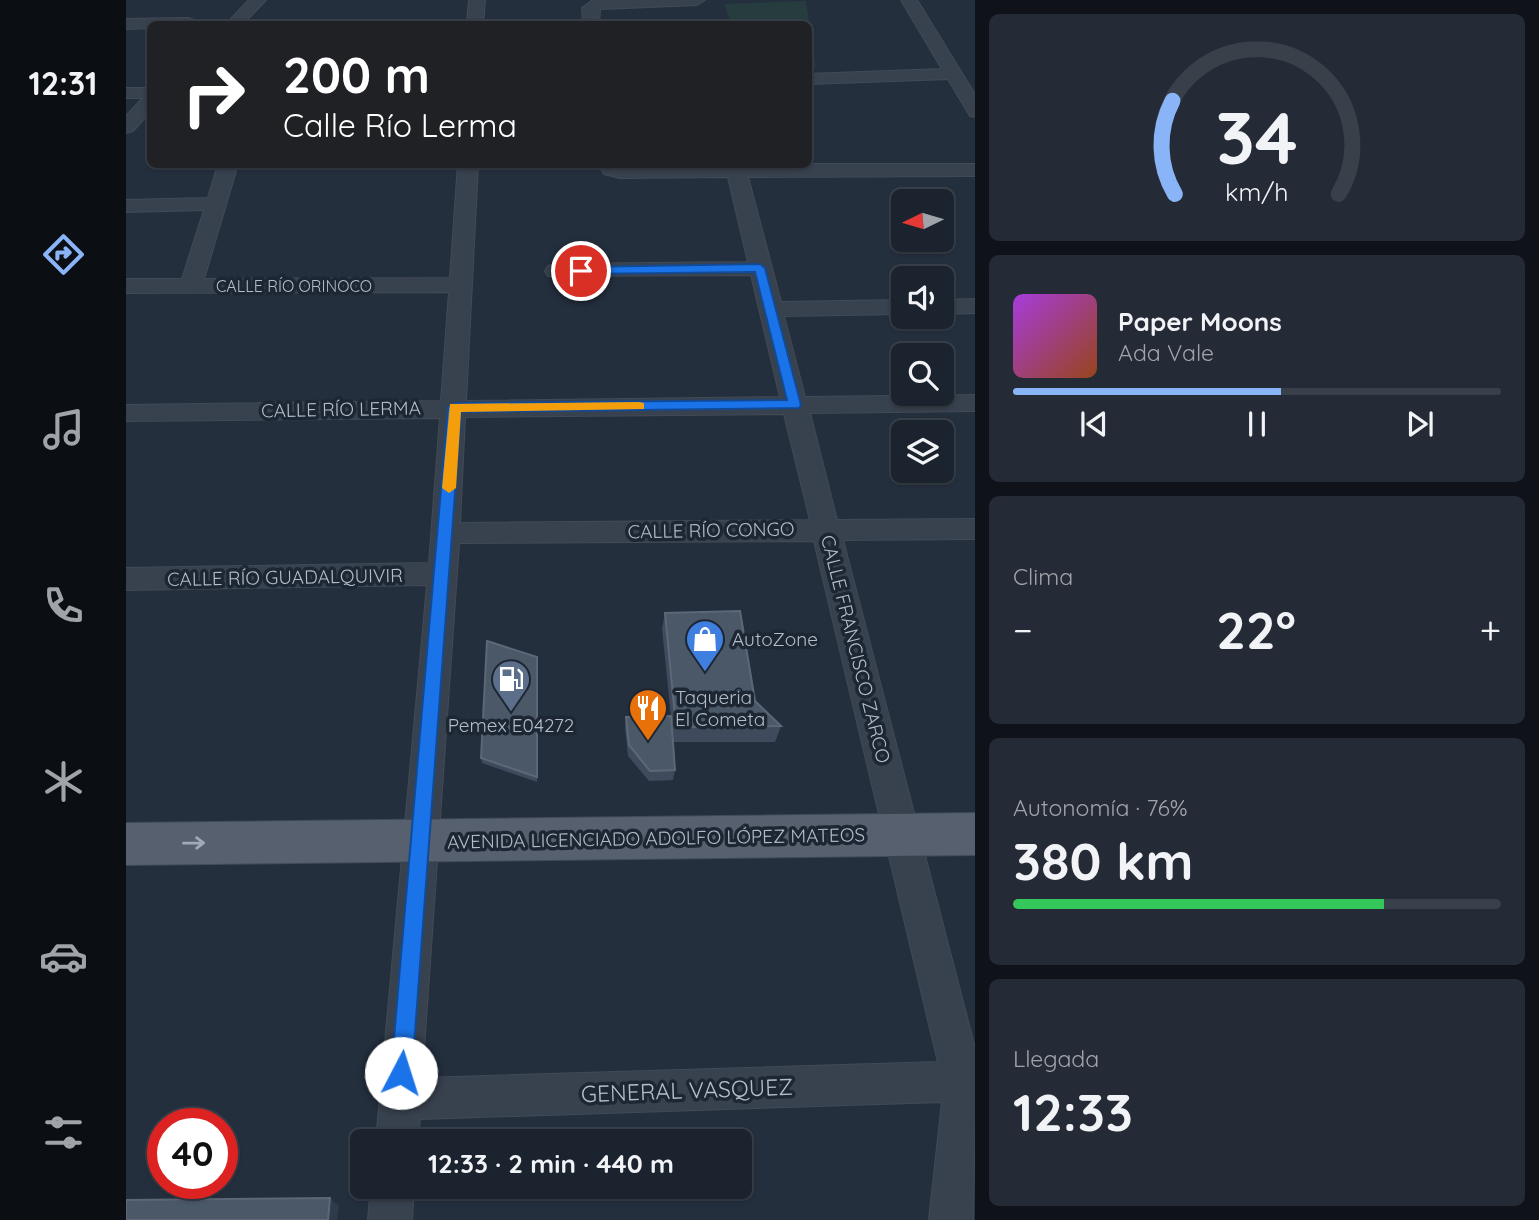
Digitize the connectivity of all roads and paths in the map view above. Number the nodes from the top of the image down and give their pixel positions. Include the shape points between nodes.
1 (258, 0) edge
2 (477, 0) edge
3 (909, 0) edge
4 (692, 3) edge
5 (237, 21) edge
6 (475, 21) edge
7 (591, 21) edge
8 (126, 23) edge
9 (147, 23) edge
10 (954, 74) junction
11 (812, 79) edge
12 (126, 93) edge
13 (147, 93) edge
14 (147, 105) edge
15 (975, 112) edge
16 (126, 127) edge
17 (227, 168) edge
18 (468, 168) edge
19 (611, 168) edge
20 (736, 169) edge
21 (975, 170) edge
22 (217, 204) junction
23 (126, 206) edge
24 (760, 268) junction
25 (556, 271) dead end
26 (462, 285) junction
27 (126, 286) edge
28 (191, 286) junction
29 (975, 306) edge
30 (891, 307) edge
31 (954, 307) edge
32 (771, 309) junction
33 (975, 403) edge
34 (794, 405) junction
35 (455, 407) junction
36 (126, 413) edge
37 (826, 528) junction
38 (975, 529) edge
39 (446, 533) junction
40 (443, 574) junction
41 (126, 579) edge
42 (975, 834) edge
43 (901, 835) junction
44 (420, 841) junction
45 (126, 844) edge
46 (969, 1081) edge
47 (399, 1099) junction
48 (398, 1129) edge
49 (975, 1134) edge
50 (392, 1199) edge
51 (390, 1220) edge
52 (951, 1220) edge

1 - 5 street
2 - 6 street
3 - 10 street
4 - 7 street via 592,6
8 - 9 street
10 - 11 street
10 - 15 street
12 - 13 street
14 - 16 street
17 - 22 street
18 - 26 street
19 - 20 street via 620,172
20 - 21 street
20 - 24 street, CALLE FRANCISCO ZARCO
22 - 23 street
22 - 28 street
24 - 25 street
24 - 32 street, CALLE FRANCISCO ZARCO
26 - 28 street, CALLE RÍO ORINOCO
26 - 35 street
27 - 28 street, CALLE RÍO ORINOCO
29 - 31 street
30 - 32 street
32 - 34 street, CALLE FRANCISCO ZARCO
33 - 34 street, CALLE RÍO LERMA
34 - 35 street, CALLE RÍO LERMA
34 - 37 street, CALLE FRANCISCO ZARCO
35 - 36 street, CALLE RÍO LERMA
35 - 39 street
37 - 38 street, CALLE RÍO CONGO
37 - 39 street, CALLE RÍO CONGO
37 - 43 street, CALLE FRANCISCO ZARCO
39 - 40 street
40 - 41 street, CALLE RÍO GUADALQUIVIR
40 - 44 street
42 - 43 main road, AVENIDA LICENCIADO ADOLFO LÓPEZ MATEOS
43 - 44 main road, AVENIDA LICENCIADO ADOLFO LÓPEZ MATEOS
43 - 46 street, CALLE FRANCISCO ZARCO
45 -> 44 main road, AVENIDA LICENCIADO ADOLFO LÓPEZ MATEOS
44 - 47 street
46 - 47 street, GENERAL VASQUEZ
46 - 49 street, CALLE FRANCISCO ZARCO
46 - 52 street
47 - 48 street
50 - 51 street

